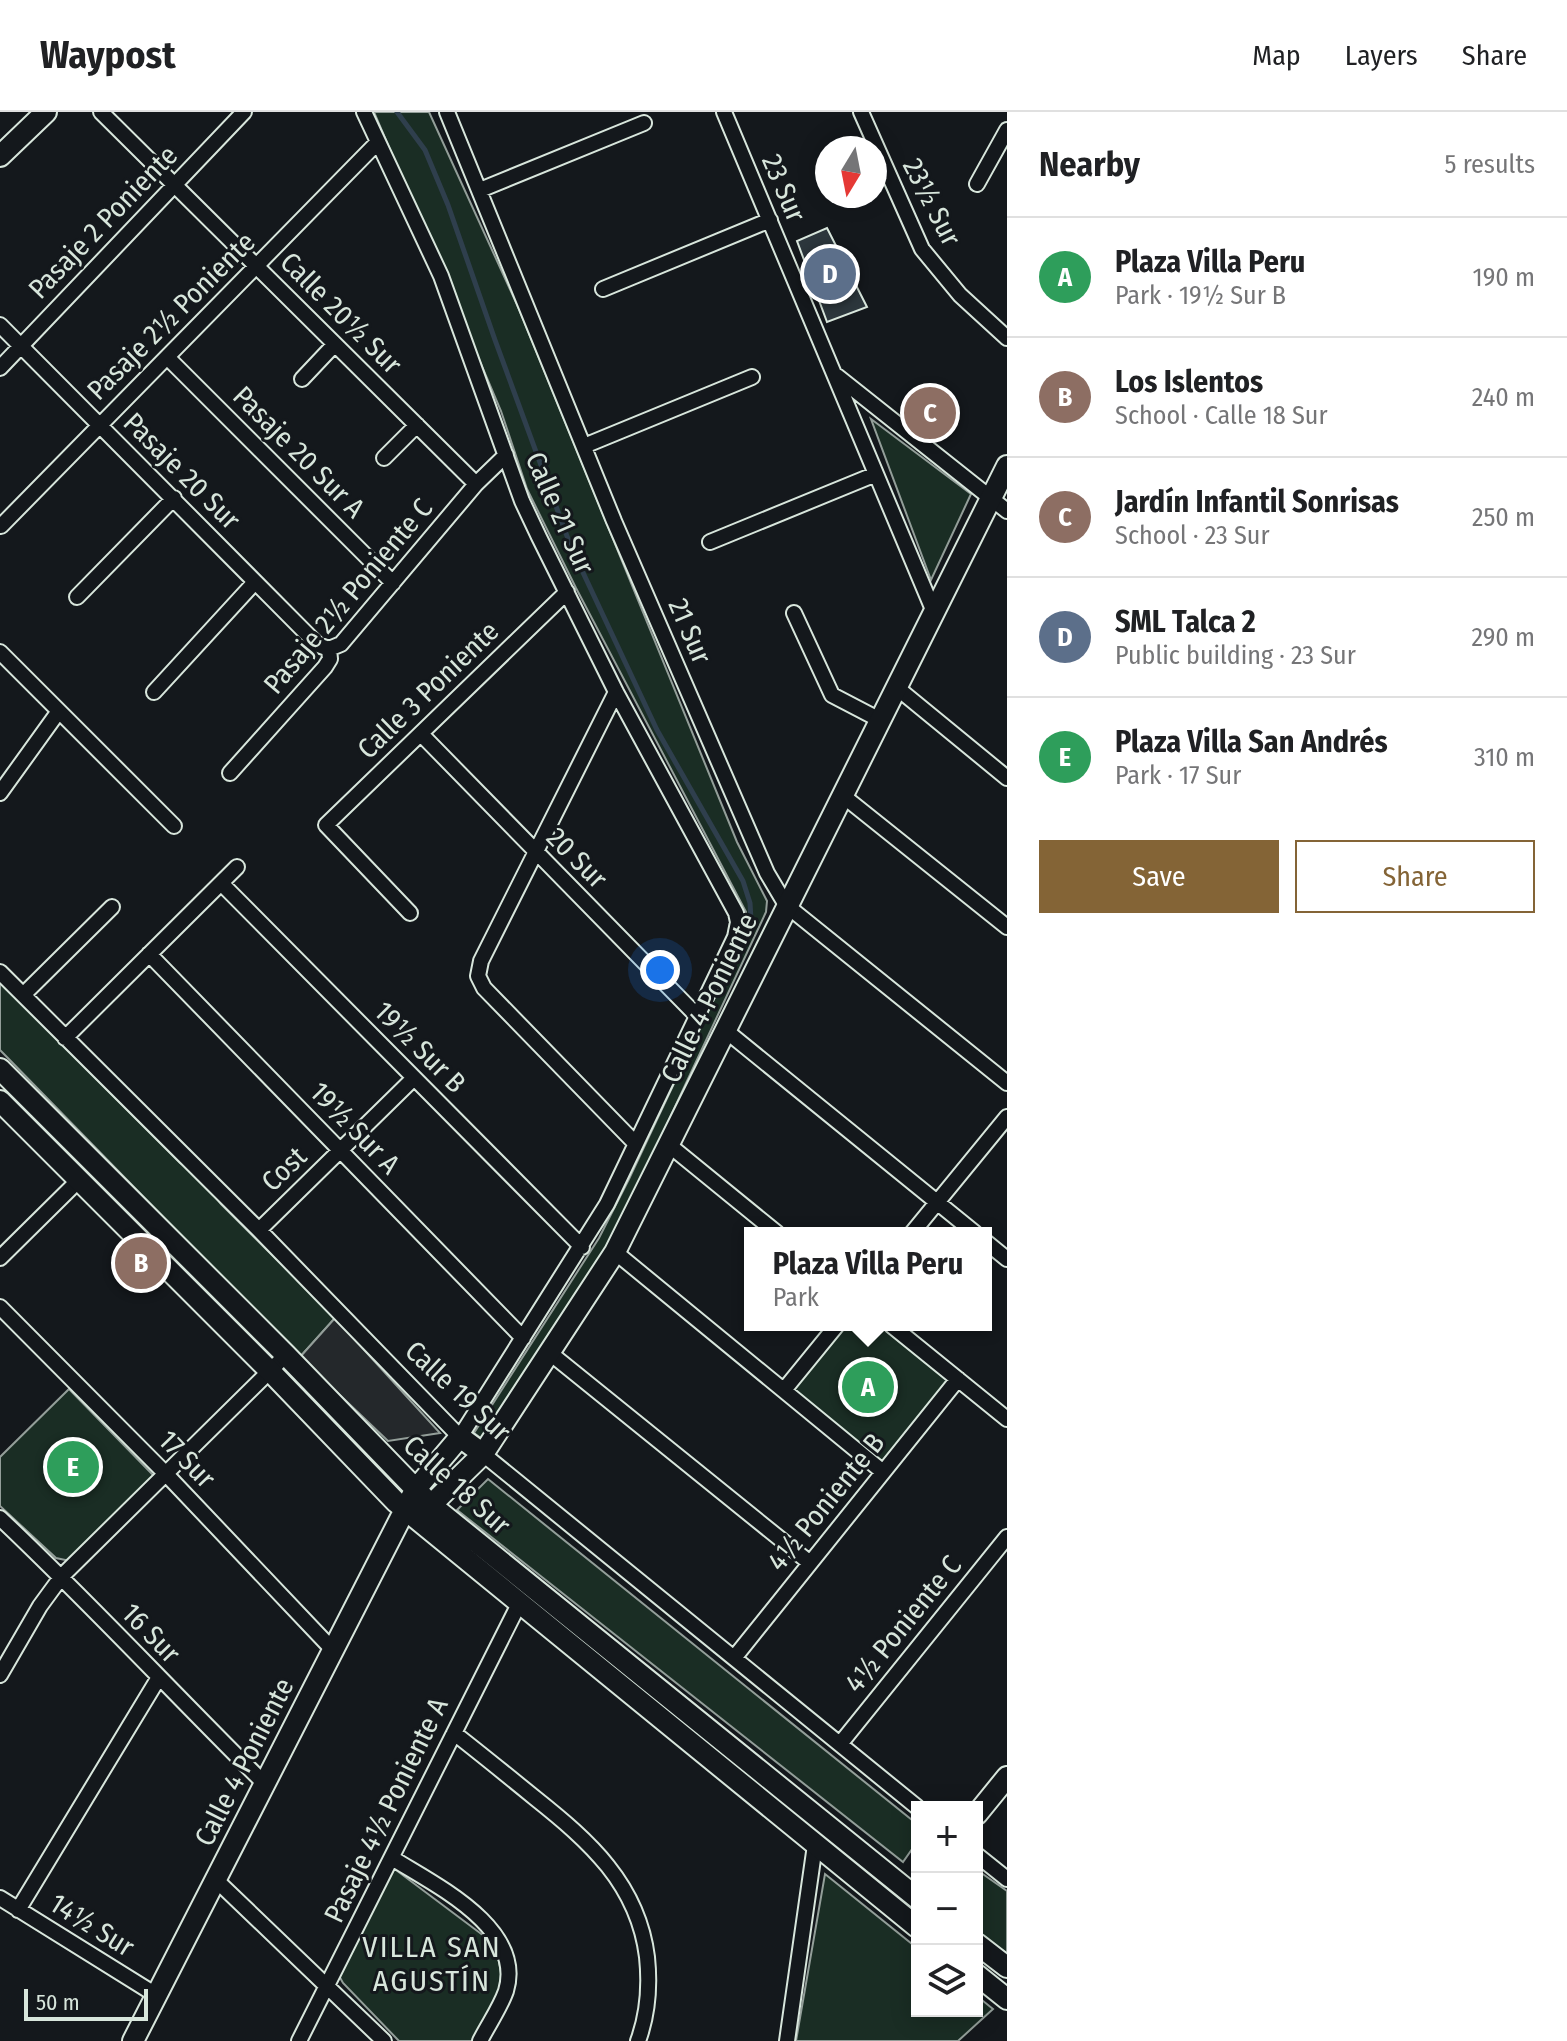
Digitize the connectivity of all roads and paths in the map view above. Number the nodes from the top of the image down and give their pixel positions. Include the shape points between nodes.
1 (46, 112) edge
2 (101, 112) edge
3 (244, 112) edge
4 (364, 112) edge
5 (447, 112) edge
6 (724, 112) edge
7 (861, 112) edge
8 (644, 123) dead end
9 (1007, 130) edge
10 (377, 143) junction
11 (0, 156) edge
12 (175, 184) junction
13 (977, 184) dead end
14 (480, 190) junction
15 (770, 220) junction
16 (257, 266) junction
17 (603, 289) dead end
18 (0, 325) edge
19 (1007, 338) edge
20 (335, 344) junction
21 (20, 346) junction
22 (168, 358) junction
23 (0, 368) edge
24 (834, 373) junction
25 (752, 377) dead end
26 (302, 379) dead end
27 (100, 424) junction
28 (417, 425) junction
29 (584, 446) junction
30 (506, 455) junction
31 (384, 458) dead end
32 (1007, 466) edge
33 (876, 474) junction
34 (476, 484) junction
35 (174, 498) junction
36 (999, 504) edge
37 (1, 526) edge
38 (710, 542) dead end
39 (255, 582) junction
40 (393, 583) junction
41 (567, 592) junction
42 (77, 597) dead end
43 (934, 612) junction
44 (794, 613) dead end
45 (329, 649) junction
46 (0, 652) edge
47 (896, 687) junction
48 (154, 692) dead end
49 (616, 692) junction
50 (59, 711) junction
51 (880, 720) junction
52 (421, 734) junction
53 (1005, 772) edge
54 (230, 773) dead end
55 (0, 793) edge
56 (842, 795) junction
57 (174, 826) dead end
58 (537, 853) junction
59 (237, 867) dead end
60 (221, 883) junction
61 (786, 905) junction
62 (112, 907) dead end
63 (410, 913) dead end
64 (738, 922) joint
65 (1007, 927) edge
66 (149, 954) junction
67 (0, 972) edge
68 (23, 995) junction
69 (698, 1017) junction
70 (725, 1030) junction
71 (65, 1038) junction
72 (0, 1069) edge
73 (414, 1078) junction
74 (1007, 1083) edge
75 (0, 1101) edge
76 (1007, 1117) edge
77 (635, 1143) junction
78 (669, 1145) junction
79 (341, 1150) junction
80 (79, 1180) junction
81 (937, 1202) junction
82 (770, 1227) edge
83 (917, 1227) edge
84 (968, 1227) edge
85 (259, 1230) junction
86 (582, 1247) junction
87 (615, 1252) junction
88 (0, 1258) edge
89 (0, 1307) edge
90 (832, 1331) edge
91 (898, 1331) edge
92 (523, 1338) junction
93 (550, 1353) junction
94 (286, 1355) junction
95 (270, 1371) junction
96 (958, 1379) junction
97 (784, 1390) junction
98 (1007, 1419) edge
99 (460, 1437) junction
100 (483, 1454) junction
101 (883, 1472) junction
102 (166, 1474) junction
103 (415, 1490) junction
104 (431, 1505) junction
105 (405, 1510) junction
106 (0, 1518) edge
107 (1007, 1537) edge
108 (810, 1563) junction
109 (62, 1576) junction
110 (520, 1602) junction
111 (333, 1650) junction
112 (734, 1658) junction
113 (0, 1675) edge
114 (158, 1679) junction
115 (454, 1733) junction
116 (840, 1744) junction
117 (1007, 1777) edge
118 (265, 1784) junction
119 (911, 1802) edge
120 (983, 1807) edge
121 (815, 1845) junction
122 (392, 1858) junction
123 (983, 1860) edge
124 (215, 1879) junction
125 (1007, 1879) edge
126 (911, 1890) edge
127 (911, 1897) edge
128 (0, 1898) edge
129 (18, 1910) junction
130 (897, 1912) junction
131 (911, 1922) edge
132 (978, 1945) edge
133 (1007, 1967) edge
134 (983, 1980) edge
135 (328, 1985) junction
136 (156, 1995) junction
137 (1007, 1999) edge
138 (133, 2041) edge
139 (299, 2041) edge
140 (384, 2041) edge
141 (480, 2041) edge
142 (638, 2041) edge
143 (787, 2041) edge

1 - 11 main road
2 - 12 street, Calle 20½ Sur
3 - 12 street, Pasaje 2 Poniente
4 - 10 street, Calle 21 Sur
5 - 14 street, 21 Sur
6 - 15 street, 23 Sur
7 - 19 street, 23½ Sur via 922,249 960,295
8 - 14 street
9 - 13 street
10 - 16 street, Pasaje 2½ Poniente
10 - 30 street, Calle 21 Sur via 441,276
12 - 16 street, Calle 20½ Sur
12 - 21 street, Pasaje 2 Poniente
14 - 29 street, 21 Sur
15 - 17 street
15 - 24 street, 23 Sur
16 - 20 street, Calle 20½ Sur
16 - 22 street, Pasaje 2½ Poniente
18 - 21 street, Pasaje 20 Sur
20 - 26 street
20 - 28 street, Calle 20½ Sur
21 - 23 street, Pasaje 2 Poniente
21 - 27 street, Pasaje 20 Sur
22 - 27 street, Pasaje 2½ Poniente
22 - 40 street, Pasaje 20 Sur A
24 - 33 street, 23 Sur
24 - 36 street, 23 Sur
25 - 29 street
27 - 35 street, Pasaje 20 Sur
27 - 37 street, Pasaje 2½ Poniente
28 - 31 street
28 - 34 street, Calle 20½ Sur
29 - 61 street, 21 Sur via 755,848
30 - 34 street, Pasaje 2½ Poniente C
30 - 41 street, Calle 21 Sur via 522,501
32 - 36 main road, Calle 4 Poniente
33 - 38 street
33 - 43 street, 23 Sur
34 - 40 street, Pasaje 2½ Poniente C
35 - 39 street, Pasaje 20 Sur
35 - 42 street
36 - 43 main road, Calle 4 Poniente
39 - 45 street, Pasaje 20 Sur via 318,645
39 - 48 street
40 - 45 street, Pasaje 2½ Poniente C via 341,644
41 - 49 street, Calle 21 Sur
41 - 52 street, Calle 3 Poniente
43 - 47 main road, Calle 4 Poniente
44 - 51 street via 828,691
45 - 54 street, Pasaje 2½ Poniente C via 325,667
46 - 50 street
47 - 51 main road, Calle 4 Poniente
47 - 53 street
49 - 58 street
49 - 64 street, Calle 21 Sur
50 - 55 street
50 - 57 street
51 - 56 main road, Calle 4 Poniente
52 - 58 street, 20 Sur
52 - 63 street, Calle 3 Poniente via 326,825
56 - 61 main road, Calle 4 Poniente
56 - 65 street
58 - 69 street, 20 Sur
58 - 77 street via 479,965 479,980
59 - 60 street
60 - 66 street
60 - 73 street, 19½ Sur B
61 - 70 main road, Calle 4 Poniente
61 - 74 street, 21 Sur
62 - 68 street
64 - 69 street, Calle 4 Poniente
66 - 71 street
66 - 79 street, 19½ Sur A
67 - 68 street, Calle 19 Sur
68 - 71 street, Calle 19 Sur
69 - 77 street, Calle 4 Poniente
70 - 78 main road, Calle 4 Poniente
70 - 81 street
71 - 85 street, Calle 19 Sur
72 - 94 main road, Calle 18 Sur
73 - 79 street, Cost
73 - 86 street, 19½ Sur B
75 - 80 main road, Calle 18 Sur
76 - 81 street
77 - 86 street, Calle 4 Poniente
78 - 82 street
78 - 87 main road, Calle 4 Poniente
79 - 85 street, Cost
79 - 92 street, 19½ Sur A
80 - 88 street
80 - 95 main road, Calle 18 Sur
81 - 83 street
81 - 84 street
85 - 99 street, Calle 19 Sur
86 - 92 street, Calle 4 Poniente
87 - 93 main road, Calle 4 Poniente
87 - 97 street
89 - 102 street, 17 Sur
90 - 97 street
91 - 96 street
92 - 99 street, Calle 4 Poniente
93 - 100 main road, Calle 4 Poniente
93 - 108 street
94 - 95 street
94 - 103 main road, Calle 18 Sur
95 - 102 street
95 - 105 main road, Calle 18 Sur
96 - 98 street
96 - 101 street, 4½ Poniente B
97 - 101 street
99 - 100 main road, Calle 19 Sur
99 - 103 main road, Calle 4 Poniente
100 - 104 main road, Calle 4 Poniente
100 - 112 street, Calle 19 Sur
101 - 108 street, 4½ Poniente B
102 - 109 street
102 - 111 street, 17 Sur
103 - 104 main road, Calle 18 Sur
103 - 105 main road, Calle 4 Poniente
104 - 105 main road
104 - 126 main road, Calle 18 Sur
105 - 110 main road, Calle 18 Sur
105 - 111 main road, Calle 4 Poniente
106 - 109 street, 16 Sur
107 - 116 street, 4½ Poniente C
108 - 112 street, 4½ Poniente B
109 - 113 street
109 - 114 street, 16 Sur
110 - 115 street, Pasaje 4½ Poniente A
110 - 121 main road, Calle 18 Sur
111 - 118 main road, Calle 4 Poniente
112 - 116 street, Calle 19 Sur
114 - 118 street, 16 Sur
114 - 129 street
115 - 122 street, Pasaje 4½ Poniente A
115 - 142 street via 577,1831 606,1861 633,1905 648,1968 646,2014
116 - 119 street, Calle 19 Sur
117 - 120 main road
118 - 124 main road, Calle 4 Poniente
121 - 130 main road, Calle 18 Sur
121 - 143 street
122 - 135 street, Pasaje 4½ Poniente A
122 - 141 street via 458,1899 496,1932 509,1970 506,1992
123 - 125 street
124 - 135 street
124 - 136 main road, Calle 4 Poniente
127 - 130 main road
128 - 129 street, 14½ Sur
129 - 136 street, 14½ Sur
130 - 131 main road, Calle 18 Sur
132 - 133 main road
134 - 137 main road
135 - 139 street, Pasaje 4½ Poniente A
135 - 140 street
136 - 138 main road, Calle 4 Poniente

